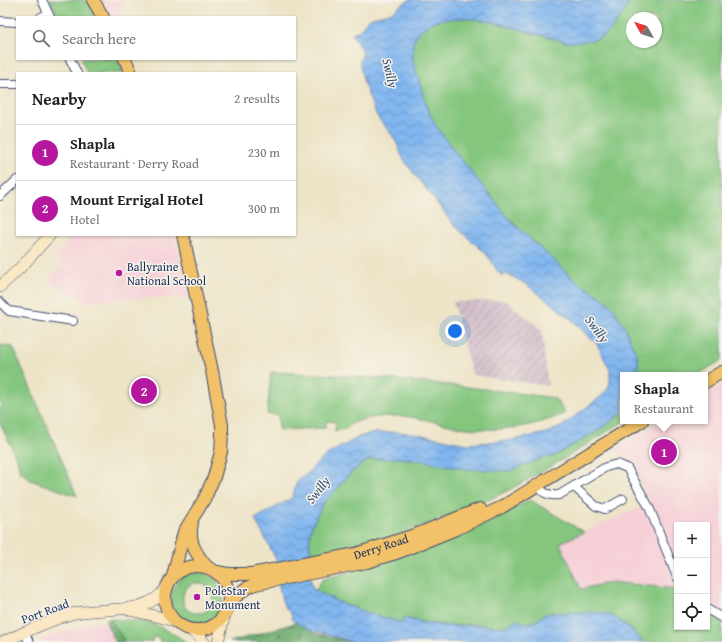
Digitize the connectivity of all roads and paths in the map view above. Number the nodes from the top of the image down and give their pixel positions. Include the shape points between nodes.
1 (42, 0) edge
2 (93, 0) edge
3 (46, 16) edge
4 (102, 16) edge
5 (0, 21) edge
6 (16, 22) edge
7 (70, 60) edge
8 (76, 72) edge
9 (0, 84) edge
10 (16, 84) edge
11 (16, 181) edge
12 (0, 196) edge
13 (49, 236) edge
14 (184, 236) edge
15 (0, 286) edge
16 (0, 302) edge
17 (73, 321) dead end
18 (722, 372) edge
19 (708, 380) edge
20 (637, 424) edge
21 (536, 485) junction
22 (574, 487) junction
23 (623, 499) dead end
24 (193, 520) junction
25 (212, 570) junction
26 (674, 570) edge
27 (173, 576) junction
28 (272, 576) junction
29 (166, 588) junction
30 (227, 608) junction
31 (122, 609) junction
32 (710, 611) edge
33 (722, 618) edge
34 (176, 622) junction
35 (190, 630) junction
36 (27, 637) edge
37 (3, 642) edge
38 (204, 642) edge
39 (218, 642) edge

1 - 3 street
2 - 4 main road
5 - 6 street
7 - 8 street
9 - 10 street
11 - 12 street
13 - 15 main road
14 - 24 main road via 222,425 222,444 215,473
16 - 17 street via 9,311
18 - 19 main road
20 - 21 main road, Derry Road
21 - 22 street via 543,493 552,496 559,496
21 - 28 main road, Derry Road via 415,535 323,566
22 - 23 street via 596,506 605,509
22 - 26 street via 606,466 617,464 627,468 649,507
24 - 25 main road via 190,532 192,545 196,554
24 - 27 main road via 182,537
25 - 27 main road via 189,566
25 - 28 main road, Derry Road
25 - 30 main road via 221,576 227,586
27 - 29 main road
28 - 30 main road, Derry Road via 248,587
29 - 31 main road via 162,594 150,601
29 - 34 main road via 165,604
30 - 35 main road via 218,623 201,630
30 - 39 main road
31 - 34 main road
31 - 36 main road, Port Road via 72,614
32 - 33 street
34 - 35 main road
35 - 38 main road
36 - 37 main road, Port Road

